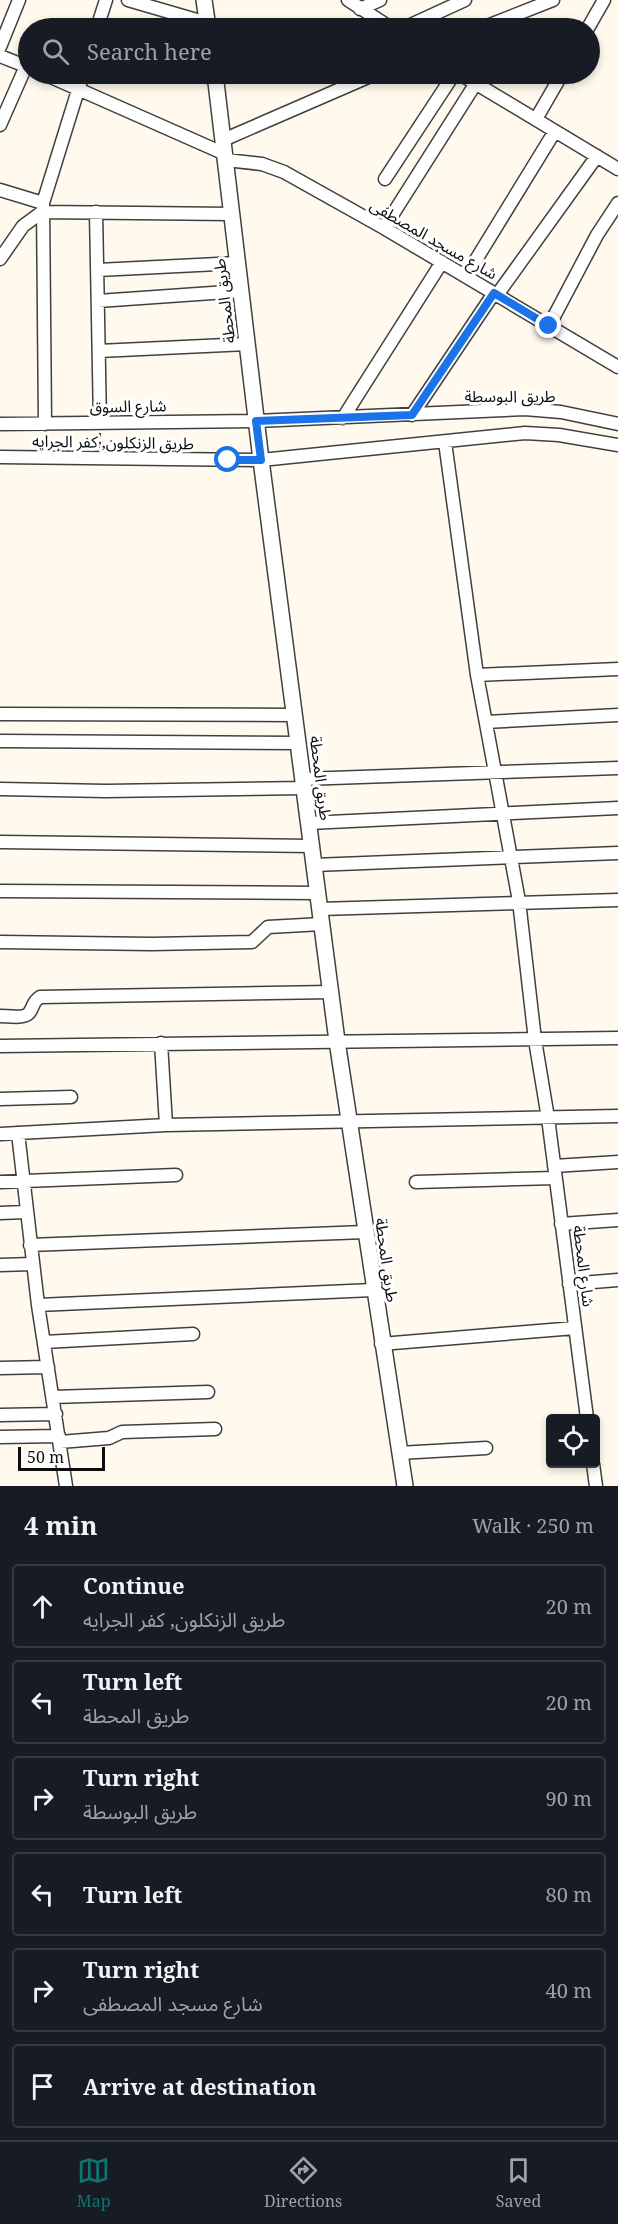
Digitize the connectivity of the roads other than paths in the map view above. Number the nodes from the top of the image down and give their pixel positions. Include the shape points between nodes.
1 (19, 0) edge
2 (106, 0) edge
3 (128, 0) edge
4 (204, 0) edge
5 (348, 0) edge
6 (380, 0) edge
7 (465, 0) edge
8 (553, 0) edge
9 (604, 0) edge
10 (360, 9) junction
11 (100, 18) edge
12 (183, 18) edge
13 (207, 18) edge
14 (375, 18) edge
15 (426, 18) edge
16 (507, 18) edge
17 (594, 18) edge
18 (0, 47) edge
19 (0, 56) edge
20 (18, 63) edge
21 (19, 84) edge
22 (71, 84) edge
23 (80, 84) edge
24 (216, 84) edge
25 (355, 84) edge
26 (447, 84) edge
27 (475, 84) edge
28 (478, 84) edge
29 (556, 84) edge
30 (79, 87) junction
31 (536, 119) junction
32 (0, 124) edge
33 (555, 131) junction
34 (224, 151) junction
35 (597, 156) junction
36 (618, 168) edge
37 (385, 178) dead end
38 (0, 190) edge
39 (618, 203) edge
40 (43, 207) junction
41 (96, 212) junction
42 (232, 214) junction
43 (384, 228) junction
44 (0, 259) edge
45 (442, 262) junction
46 (238, 263) junction
47 (98, 270) junction
48 (466, 276) junction
49 (241, 291) junction
50 (496, 294) junction
51 (98, 301) junction
52 (549, 326) junction
53 (247, 344) junction
54 (99, 351) junction
55 (618, 367) edge
56 (412, 415) junction
57 (343, 418) junction
58 (99, 423) junction
59 (0, 424) edge
60 (45, 424) junction
61 (618, 424) edge
62 (258, 440) junction
63 (445, 442) junction
64 (618, 445) edge
65 (0, 457) edge
66 (618, 669) edge
67 (477, 675) junction
68 (0, 714) edge
69 (295, 715) junction
70 (618, 715) edge
71 (486, 722) junction
72 (0, 741) edge
73 (298, 743) junction
74 (618, 768) edge
75 (494, 771) junction
76 (304, 784) junction
77 (0, 789) edge
78 (618, 807) edge
79 (502, 813) junction
80 (309, 823) junction
81 (0, 842) edge
82 (312, 846) junction
83 (618, 853) edge
84 (509, 857) junction
85 (314, 865) junction
86 (0, 891) edge
87 (318, 893) junction
88 (618, 900) edge
89 (519, 901) junction
90 (321, 917) junction
91 (0, 942) edge
92 (331, 992) junction
93 (0, 1016) edge
94 (618, 1038) edge
95 (535, 1040) junction
96 (337, 1041) junction
97 (161, 1043) junction
98 (0, 1046) edge
99 (71, 1097) dead end
100 (0, 1099) edge
101 (618, 1116) edge
102 (548, 1118) junction
103 (349, 1122) junction
104 (166, 1125) junction
105 (18, 1133) junction
106 (0, 1134) edge
107 (618, 1162) edge
108 (555, 1172) junction
109 (176, 1176) dead end
110 (23, 1181) junction
111 (0, 1182) edge
112 (416, 1182) dead end
113 (0, 1212) edge
114 (26, 1212) junction
115 (618, 1220) edge
116 (561, 1224) junction
117 (365, 1232) junction
118 (30, 1245) junction
119 (0, 1264) edge
120 (32, 1264) junction
121 (618, 1280) edge
122 (569, 1284) junction
123 (373, 1290) junction
124 (38, 1305) junction
125 (575, 1328) junction
126 (193, 1334) dead end
127 (44, 1342) junction
128 (381, 1344) junction
129 (48, 1367) junction
130 (0, 1368) edge
131 (208, 1392) dead end
132 (53, 1398) junction
133 (56, 1414) junction
134 (586, 1414) edge
135 (0, 1415) edge
136 (214, 1429) dead end
137 (0, 1437) edge
138 (59, 1439) junction
139 (486, 1448) dead end
140 (399, 1453) junction
141 (594, 1468) edge
142 (66, 1486) edge
143 (405, 1486) edge
144 (596, 1486) edge

1 - 18 street
2 - 11 street
3 - 12 street
4 - 13 street
5 - 10 street
6 - 10 street
7 - 15 street
8 - 16 street
9 - 17 street
10 - 14 street
19 - 20 street
21 - 32 street
22 - 30 street, شارع مسجد المصطفى
23 - 30 street
24 - 34 street, طريق المحطة
25 - 34 street
26 - 37 street
27 - 43 street
28 - 31 street
29 - 31 street
30 - 34 street, شارع مسجد المصطفى
30 - 40 street
31 - 33 street
33 - 35 street
33 - 48 street
34 - 42 street, طريق المحطة
34 - 43 street, شارع مسجد المصطفى via 278,169
35 - 36 street
35 - 50 street
38 - 40 street
39 - 52 street
40 - 41 street
40 - 44 street via 23,226
40 - 60 street
41 - 42 street
41 - 47 street
42 - 46 street, طريق المحطة
43 - 45 street, شارع مسجد المصطفى
45 - 48 street, شارع مسجد المصطفى
45 - 57 street
46 - 47 street
46 - 49 street, طريق المحطة
47 - 51 street
48 - 50 street, شارع مسجد المصطفى
49 - 51 street
49 - 53 street, طريق المحطة
50 - 52 street, شارع مسجد المصطفى
50 - 56 street
51 - 54 street
52 - 55 street, شارع مسجد المصطفى
53 - 54 street
53 - 62 street, طريق المحطة
54 - 58 street
56 - 57 street, طريق البوسطة
56 - 61 street, طريق البوسطة via 540,410
57 - 62 street, طريق البوسطة
58 - 60 street, شارع السوق
58 - 62 street, شارع السوق
59 - 60 street, شارع السوق
62 - 63 street
62 - 65 street, طريق الزنكلون, كفر الجرايه via 100,460
62 - 69 street, طريق المحطة
63 - 64 street via 542,433
63 - 67 street, شارع المحطة
66 - 67 street
67 - 71 street, شارع المحطة
68 - 69 street
69 - 73 street, طريق المحطة
70 - 71 street
71 - 75 street, شارع المحطة
72 - 73 street
73 - 76 street, طريق المحطة
74 - 75 street
75 - 76 street
75 - 79 street, شارع المحطة
76 - 77 street via 106,791
76 - 80 street, طريق المحطة
78 - 79 street
79 - 80 street
79 - 84 street, شارع المحطة
80 - 82 street, طريق المحطة
81 - 82 street
82 - 85 street, طريق المحطة
83 - 84 street
84 - 85 street
84 - 89 street, شارع المحطة
85 - 87 street, طريق المحطة
86 - 87 street
87 - 90 street, طريق المحطة
88 - 89 street
89 - 90 street
89 - 95 street, شارع المحطة
90 - 91 street via 268,927 252,942
90 - 92 street, طريق المحطة
92 - 93 street via 40,997 25,1016
92 - 96 street, طريق المحطة
94 - 95 street
95 - 96 street
95 - 102 street, شارع المحطة
96 - 97 street
96 - 103 street, طريق المحطة
97 - 98 street
97 - 104 street
99 - 100 street
101 - 102 street
102 - 103 street
102 - 108 street, شارع المحطة
103 - 104 street
103 - 117 street, طريق المحطة
104 - 105 street
105 - 106 street
105 - 110 street
107 - 108 street
108 - 112 street
108 - 116 street, شارع المحطة
109 - 110 street
110 - 111 street
110 - 114 street
113 - 114 street
114 - 118 street
115 - 116 street
116 - 122 street, شارع المحطة
117 - 118 street
117 - 123 street, طريق المحطة
118 - 120 street
119 - 120 street
120 - 124 street
121 - 122 street
122 - 125 street, شارع المحطة
123 - 124 street
123 - 128 street, طريق المحطة
124 - 127 street
125 - 128 street
125 - 134 street, شارع المحطة
126 - 127 street
127 - 129 street
128 - 140 street, طريق المحطة
129 - 130 street
129 - 132 street
131 - 132 street
132 - 133 street
133 - 135 street
133 - 138 street
136 - 138 street
137 - 138 street
138 - 142 street
139 - 140 street
140 - 143 street, طريق المحطة
141 - 144 street

